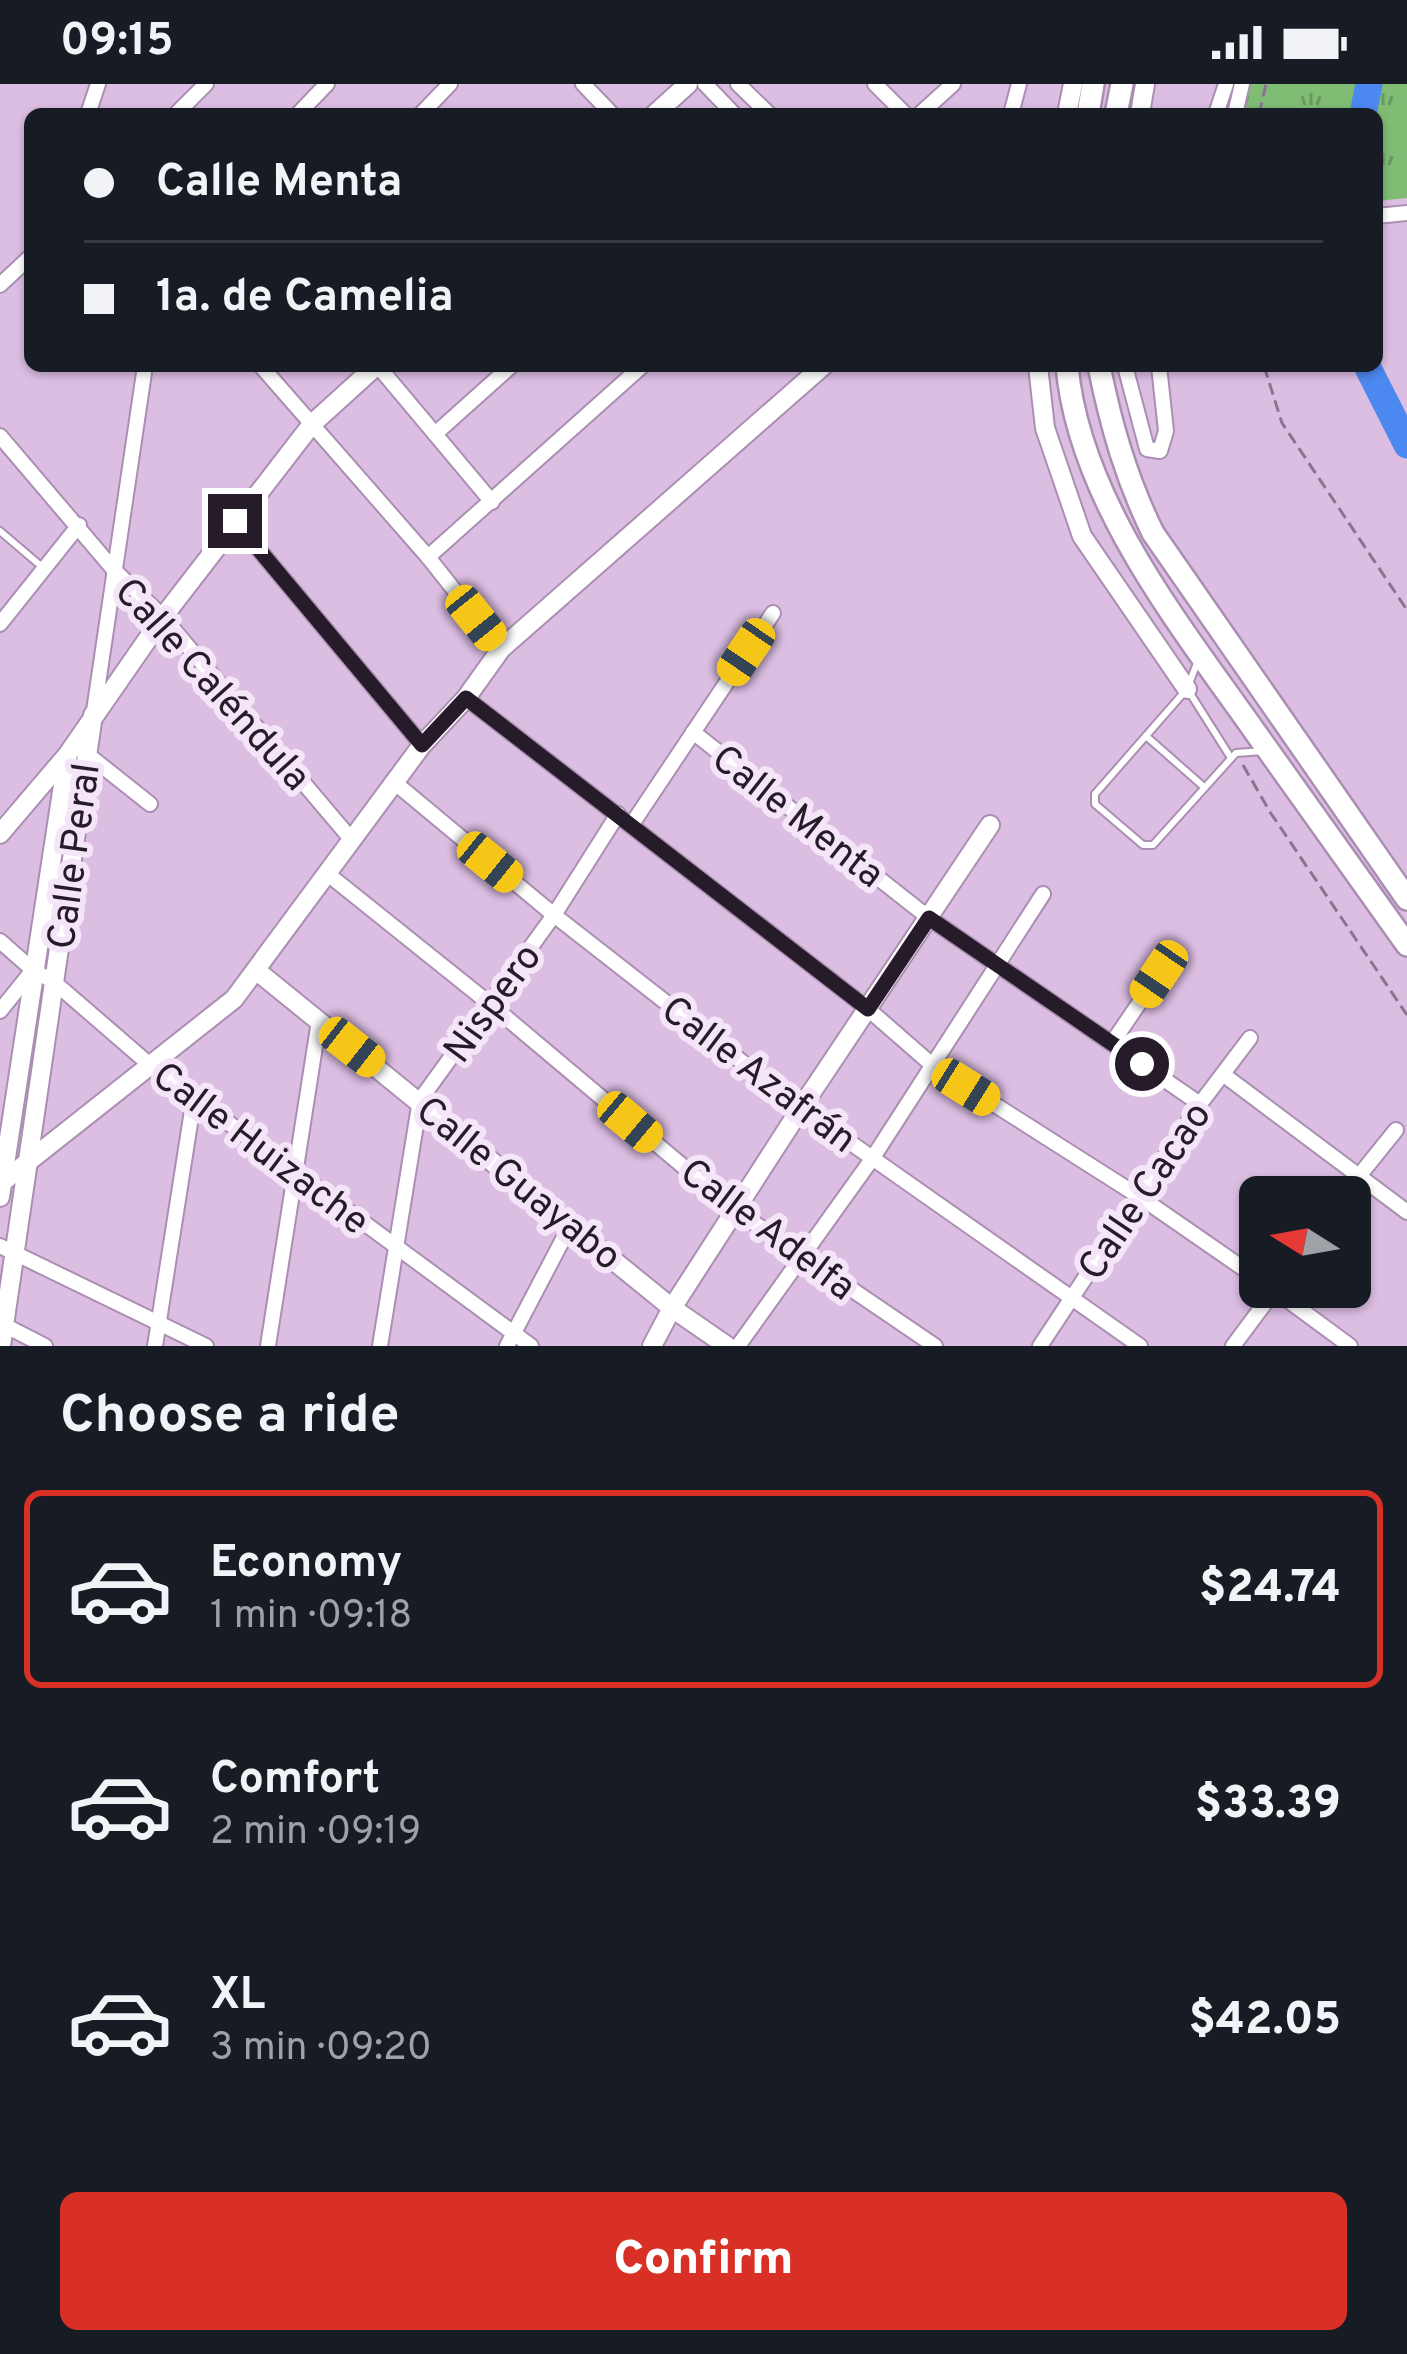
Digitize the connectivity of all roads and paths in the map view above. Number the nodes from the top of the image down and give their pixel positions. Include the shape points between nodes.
1 (206, 84) edge
2 (327, 84) edge
3 (450, 84) edge
4 (583, 84) edge
5 (688, 84) edge
6 (705, 84) edge
7 (738, 84) edge
8 (875, 84) edge
9 (953, 84) edge
10 (185, 108) edge
11 (304, 108) edge
12 (427, 108) edge
13 (606, 108) edge
14 (662, 108) edge
15 (728, 108) edge
16 (764, 108) edge
17 (899, 108) edge
18 (927, 108) edge
19 (24, 263) edge
20 (0, 285) edge
21 (145, 372) edge
22 (267, 372) edge
23 (370, 372) edge
24 (382, 372) edge
25 (504, 372) edge
26 (635, 372) edge
27 (817, 372) edge
28 (1039, 372) edge
29 (1068, 372) edge
30 (1100, 372) edge
31 (1127, 372) edge
32 (1160, 372) edge
33 (1266, 372) edge
34 (312, 424) junction
35 (435, 434) junction
36 (1, 440) edge
37 (492, 502) junction
38 (235, 521) junction
39 (79, 525) junction
40 (0, 531) edge
41 (428, 557) junction
42 (44, 568) junction
43 (114, 570) junction
44 (1407, 610) edge
45 (773, 613) dead end
46 (163, 617) junction
47 (0, 624) edge
48 (501, 649) junction
49 (1200, 654) junction
50 (1186, 688) junction
51 (466, 698) junction
52 (93, 715) junction
53 (693, 732) junction
54 (1146, 736) junction
55 (422, 745) junction
56 (1268, 750) junction
57 (77, 754) junction
58 (1231, 758) junction
59 (394, 782) junction
60 (1204, 788) junction
61 (150, 804) dead end
62 (618, 814) junction
63 (632, 824) junction
64 (990, 825) dead end
65 (2, 829) edge
66 (351, 839) junction
67 (329, 875) junction
68 (1043, 894) dead end
69 (1407, 899) edge
70 (554, 914) junction
71 (929, 918) junction
72 (0, 941) edge
73 (1407, 945) edge
74 (996, 964) junction
75 (33, 970) junction
76 (257, 971) junction
77 (1159, 974) dead end
78 (54, 982) junction
79 (490, 1004) junction
80 (868, 1009) junction
81 (0, 1011) edge
82 (319, 1021) junction
83 (1250, 1038) dead end
84 (1112, 1043) junction
85 (931, 1064) junction
86 (150, 1065) junction
87 (1224, 1075) junction
88 (194, 1098) junction
89 (420, 1100) junction
90 (1201, 1104) junction
91 (801, 1108) junction
92 (1396, 1130) dead end
93 (872, 1159) junction
94 (30, 1160) junction
95 (296, 1173) junction
96 (1357, 1175) junction
97 (2, 1187) edge
98 (1140, 1197) junction
99 (735, 1210) junction
100 (1407, 1213) edge
101 (572, 1224) junction
102 (395, 1246) junction
103 (7, 1249) edge
104 (802, 1258) junction
105 (1239, 1265) edge
106 (1071, 1296) junction
107 (672, 1308) junction
108 (1260, 1308) edge
109 (1300, 1308) edge
110 (159, 1321) junction
111 (4, 1324) junction
112 (510, 1340) edge
113 (1, 1346) edge
114 (44, 1346) edge
115 (155, 1346) edge
116 (206, 1346) edge
117 (268, 1346) edge
118 (380, 1346) edge
119 (531, 1346) edge
120 (652, 1346) edge
121 (728, 1346) edge
122 (738, 1346) edge
123 (935, 1346) edge
124 (1040, 1346) edge
125 (1140, 1346) edge
126 (1233, 1346) edge
127 (1350, 1346) edge

1 - 10 street
2 - 11 street
3 - 12 street
4 - 13 street
5 - 14 main road
6 - 15 street
7 - 16 street
8 - 17 street
9 - 18 street
19 - 20 street
21 - 43 street, Calle Peral
22 - 34 street
23 - 34 main road
24 - 35 street
25 - 35 street
26 - 37 street
27 - 48 main road
28 - 50 main road via 1046,428 1082,536
29 - 49 main road via 1110,516
30 - 69 main road via 1124,467 1153,533
31 - 32 street via 1147,449 1160,452 1166,431
33 - 44 path via 1282,423
34 - 38 main road
34 - 41 street
35 - 37 street
36 - 39 street, Calle Caléndula
37 - 41 street
38 - 46 main road
38 - 55 street
39 - 42 street
39 - 43 street, Calle Caléndula
40 - 42 lane
41 - 48 street
42 - 47 street
43 - 46 street, Calle Caléndula
43 - 52 street, Calle Peral
45 - 53 street
46 - 52 main road
46 - 66 street, Calle Caléndula
48 - 51 main road
49 - 50 lane
49 - 56 main road
50 - 54 lane
50 - 58 lane
51 - 55 main road
51 - 62 street
52 - 57 main road, Calle Peral
53 - 63 street
53 - 71 street, Calle Menta
54 - 60 lane
54 - 60 lane via 1095,804 1153,845
55 - 59 main road
56 - 58 lane
56 - 73 main road
57 - 61 street
57 - 65 main road
57 - 75 main road, Calle Peral
57 - 78 main road, Calle Peral
58 - 60 lane
59 - 66 main road
59 - 70 street, Calle Azafrán
62 - 63 street
62 - 70 street, Nispero
63 - 80 street
64 - 71 main road
66 - 67 main road
67 - 76 main road
67 - 79 street, Calle Adelfa
68 - 74 street
70 - 79 street, Nispero
70 - 91 street, Calle Azafrán
71 - 74 street, Calle Menta
71 - 80 main road
72 - 75 street, Calle Huizache
74 - 84 street, Calle Menta
74 - 85 street
75 - 78 street, Calle Huizache
75 - 81 street
75 - 97 main road, Calle Peral
76 - 82 main road, Calle Guayabo
76 - 86 main road
77 - 84 street
78 - 86 street, Calle Huizache
78 - 94 main road, Calle Peral
79 - 89 street, Nispero
79 - 99 street, Calle Adelfa
80 - 85 street
80 - 91 main road
82 - 89 main road, Calle Guayabo
82 - 95 street
83 - 87 street, Calle Cacao
84 - 90 street, Calle Menta
85 - 93 street
85 - 98 street
86 - 88 street, Calle Huizache
86 - 94 main road
87 - 90 street, Calle Cacao
87 - 96 street
88 - 95 street, Calle Huizache
88 - 110 street
89 - 101 main road, Calle Guayabo
89 - 102 street, Nispero
90 - 98 street, Calle Cacao
91 - 93 street, Calle Azafrán
91 - 99 main road
92 - 96 street
93 - 104 street
93 - 106 street, Calle Azafrán
94 - 97 main road
94 - 103 main road, Calle Peral
95 - 102 street, Calle Huizache
95 - 117 street
96 - 100 street
98 - 105 street
98 - 106 street, Calle Cacao
99 - 104 street, Calle Adelfa
99 - 107 main road
101 - 107 main road, Calle Guayabo
101 - 112 street
102 - 112 street, Calle Huizache
102 - 118 street, Nispero
103 - 110 street
103 - 111 main road, Calle Peral
104 - 122 street
104 - 123 street, Calle Adelfa
106 - 124 street, Calle Cacao
106 - 125 street, Calle Azafrán
107 - 120 main road
107 - 121 main road, Calle Guayabo
108 - 126 street
109 - 127 street
110 - 115 street
110 - 116 street
111 - 113 main road, Calle Peral
111 - 114 street
112 - 119 street, Calle Huizache

